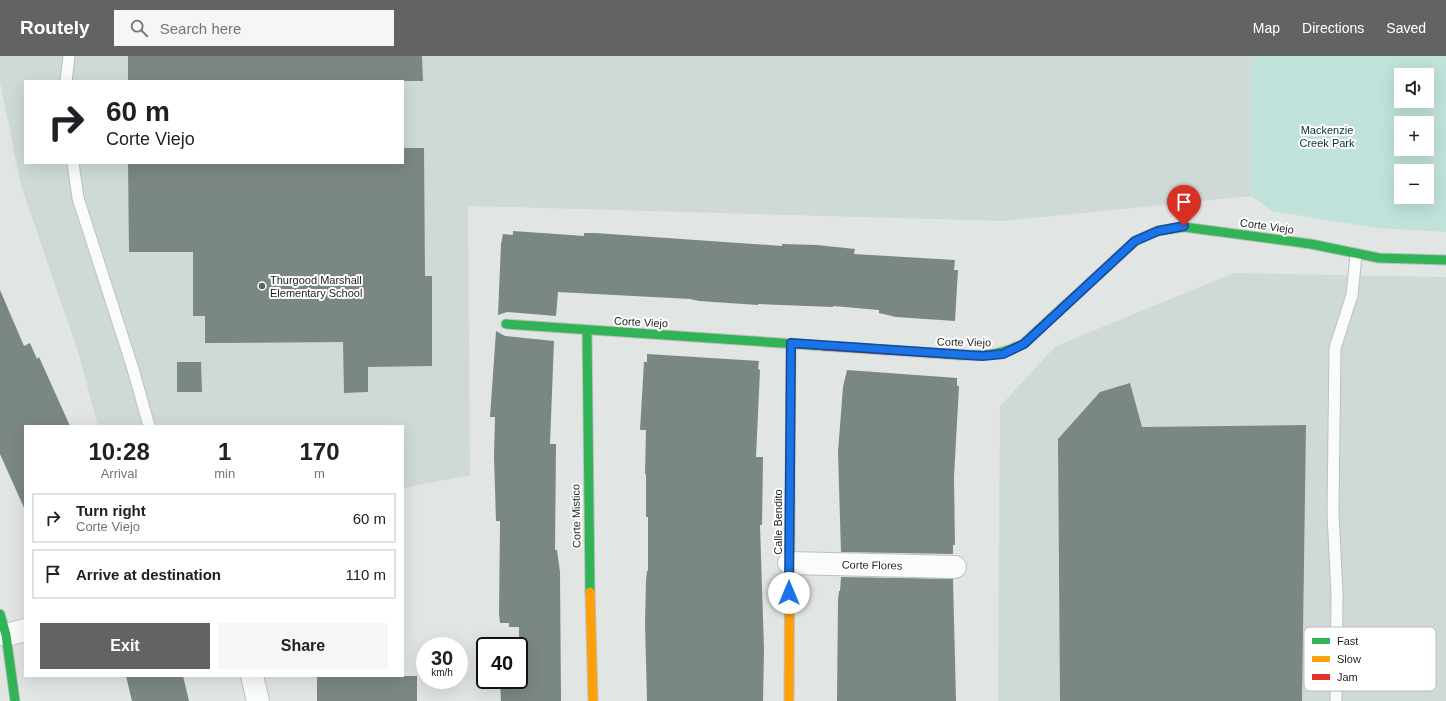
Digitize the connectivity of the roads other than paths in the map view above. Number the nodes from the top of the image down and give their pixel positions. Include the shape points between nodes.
1 (69, 56) edge
2 (66, 80) edge
3 (73, 164) edge
4 (1356, 255) junction
5 (1446, 260) edge
6 (506, 324) dead end
7 (587, 331) junction
8 (791, 343) junction
9 (149, 425) edge
10 (790, 563) junction
11 (955, 567) dead end
12 (0, 614) edge
13 (1337, 627) edge
14 (15, 632) edge
15 (252, 677) edge
16 (1336, 691) edge
17 (15, 701) edge
18 (258, 701) edge
19 (593, 701) edge
20 (789, 701) edge
21 (1336, 701) edge

1 - 2 lane
3 - 9 lane via 78,198
4 - 5 street, Corte Viejo
4 - 8 street, Corte Viejo via 1311,244 1184,226 1158,231 1135,241 1024,344 1003,354 982,356
4 - 13 lane via 1352,295 1335,348 1333,513
6 - 7 street, Corte Viejo
7 - 8 street, Corte Viejo
7 - 19 street, Corte Mistico via 588,531
8 - 10 street, Calle Bendito
10 - 11 street, Corte Flores
10 - 20 street, Calle Bendito
12 - 14 street
14 - 17 street
15 - 18 street
16 - 21 lane

